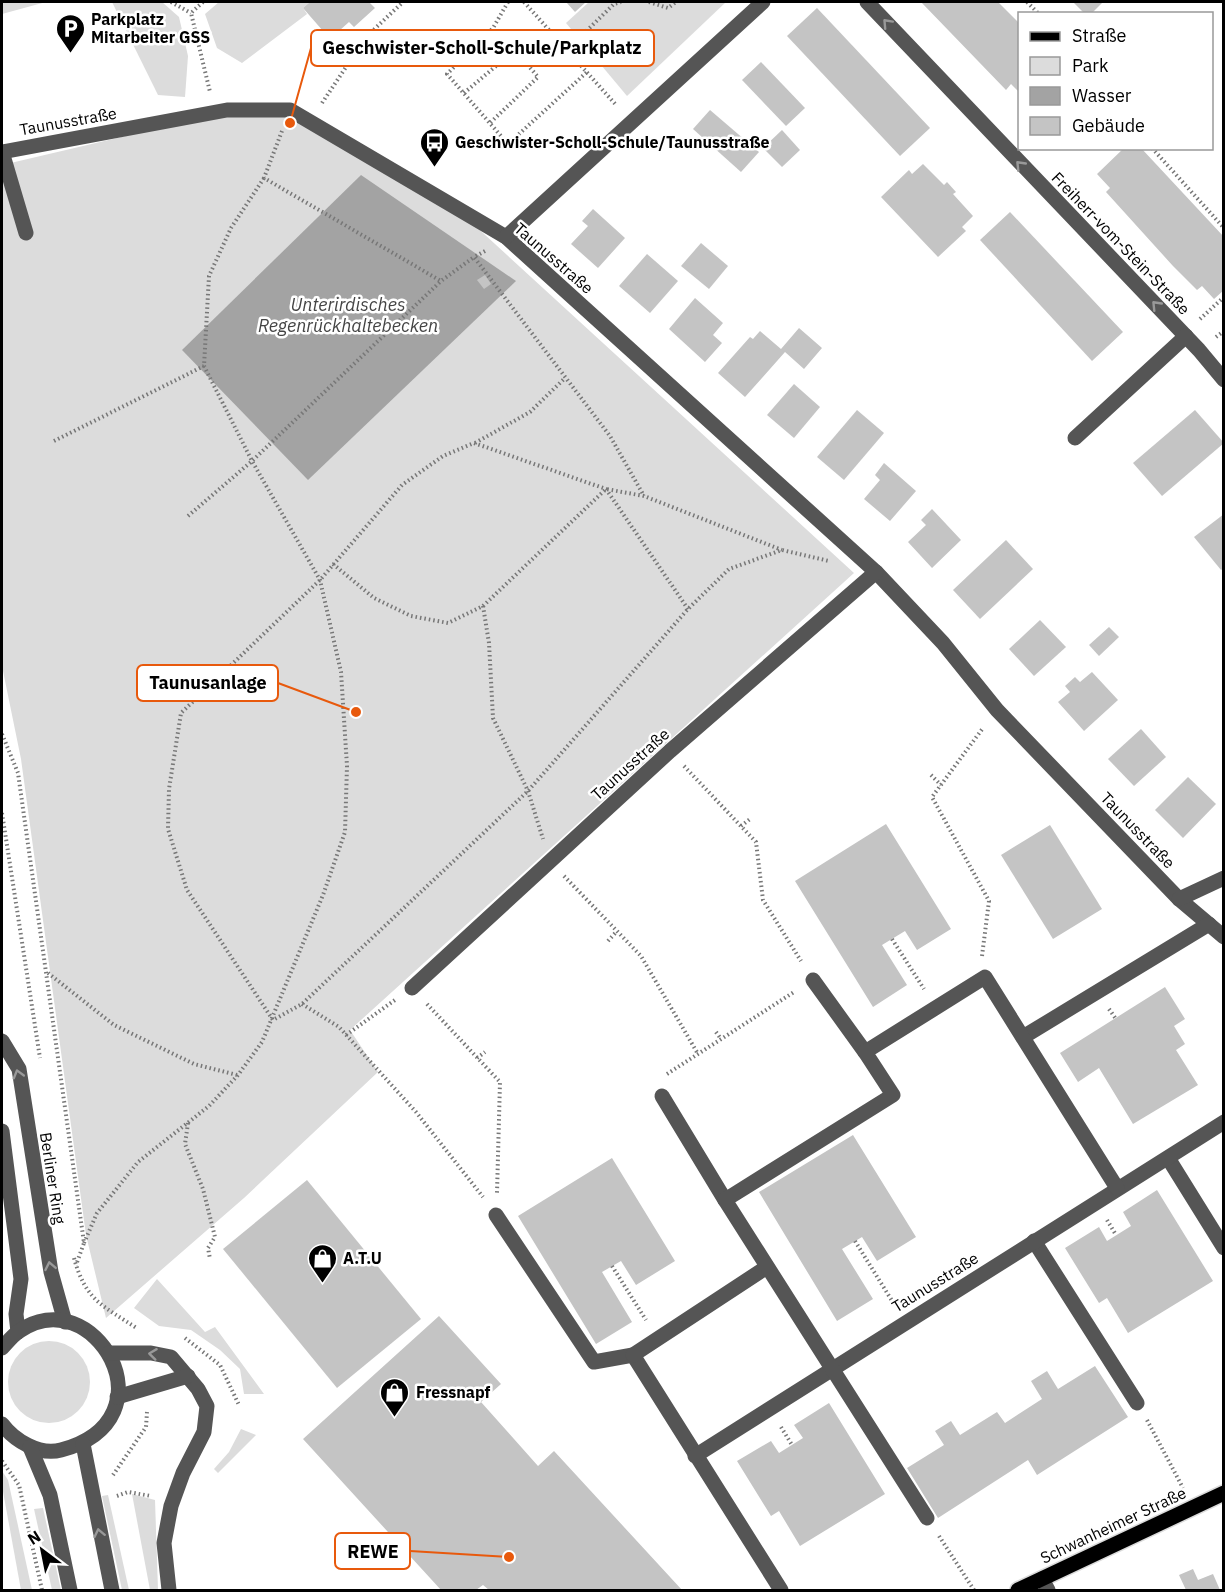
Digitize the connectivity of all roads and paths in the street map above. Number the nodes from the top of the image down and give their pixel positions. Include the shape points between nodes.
1 (171, 2) edge
2 (203, 2) edge
3 (403, 2) edge
4 (508, 2) edge
5 (524, 2) edge
6 (621, 2) edge
7 (649, 2) edge
8 (676, 2) edge
9 (764, 2) edge
10 (867, 2) edge
11 (191, 13) junction
12 (567, 50) junction
13 (587, 72) junction
14 (464, 93) junction
15 (616, 106) dead end
16 (290, 110) junction
17 (214, 113) junction
18 (310, 121) junction
19 (490, 123) junction
20 (1154, 150) edge
21 (2, 152) edge
22 (264, 178) junction
23 (1224, 228) edge
24 (26, 232) dead end
25 (506, 237) junction
26 (474, 257) junction
27 (441, 281) junction
28 (1224, 297) edge
29 (1185, 335) junction
30 (204, 366) junction
31 (565, 378) junction
32 (1224, 380) edge
33 (1075, 438) dead end
34 (54, 441) dead end
35 (474, 443) junction
36 (252, 461) junction
37 (606, 489) junction
38 (644, 496) junction
39 (188, 516) dead end
40 (782, 550) junction
41 (834, 562) dead end
42 (333, 564) junction
43 (876, 572) junction
44 (320, 579) junction
45 (483, 606) junction
46 (688, 609) junction
47 (997, 710) junction
48 (2, 734) edge
49 (670, 751) junction
50 (931, 775) dead end
51 (941, 785) junction
52 (528, 791) junction
53 (2, 813) edge
54 (750, 819) dead end
55 (741, 826) junction
56 (550, 862) junction
57 (1224, 878) edge
58 (1179, 899) junction
59 (1209, 924) junction
60 (617, 931) junction
61 (1224, 938) edge
62 (892, 939) dead end
63 (608, 941) dead end
64 (48, 973) junction
65 (985, 977) junction
66 (813, 980) junction
67 (411, 988) junction
68 (302, 1005) junction
69 (936, 1008) junction
70 (273, 1020) junction
71 (716, 1032) dead end
72 (346, 1035) junction
73 (1023, 1037) junction
74 (721, 1039) junction
75 (2, 1042) edge
76 (485, 1052) dead end
77 (865, 1052) junction
78 (698, 1054) junction
79 (477, 1058) junction
80 (42, 1068) dead end
81 (238, 1075) junction
82 (662, 1096) joint
83 (189, 1122) junction
84 (1224, 1122) edge
85 (2, 1131) edge
86 (1168, 1158) junction
87 (1117, 1188) junction
88 (725, 1200) junction
89 (496, 1215) junction
90 (855, 1241) dead end
91 (1035, 1241) junction
92 (84, 1243) junction
93 (1224, 1248) edge
94 (72, 1250) dead end
95 (210, 1259) dead end
96 (76, 1266) junction
97 (612, 1266) dead end
98 (767, 1267) junction
99 (65, 1322) junction
100 (906, 1322) junction
101 (141, 1331) dead end
102 (18, 1332) junction
103 (658, 1339) junction
104 (2, 1348) edge
105 (109, 1353) junction
106 (633, 1355) junction
107 (832, 1369) junction
108 (188, 1376) junction
109 (117, 1397) junction
110 (1137, 1404) dead end
111 (147, 1407) dead end
112 (1148, 1422) dead end
113 (2, 1424) edge
114 (83, 1444) junction
115 (30, 1447) junction
116 (695, 1456) junction
117 (2, 1461) edge
118 (1224, 1493) edge
119 (117, 1496) junction
120 (172, 1501) junction
121 (119, 1506) dead end
122 (1193, 1507) junction
123 (927, 1518) dead end
124 (936, 1531) dead end
125 (1045, 1585) edge
126 (42, 1590) edge
127 (70, 1590) edge
128 (112, 1590) edge
129 (169, 1590) edge
130 (781, 1590) edge
131 (974, 1590) edge
132 (1018, 1590) edge

1 - 11 path
2 - 11 path
3 - 18 path via 366,37
4 - 14 path via 493,28 447,74
5 - 12 path
6 - 12 path via 614,4
7 - 8 path via 668,8
9 - 25 street
29 -> 10 street, Freiherr-vom-Stein-Straße
11 - 17 path
12 - 13 path
13 - 15 path
13 - 19 path via 508,144
14 - 19 path
14 - 19 path via 515,50 538,76
16 - 17 street, Taunusstraße
16 - 18 street, Taunusstraße
16 - 22 path
17 - 21 street, Taunusstraße
18 - 25 street, Taunusstraße
20 - 23 path
21 - 24 street
22 - 27 path
22 - 30 path via 231,228 210,276
25 - 26 path
25 - 43 street, Taunusstraße
26 - 27 path
26 - 31 path
27 - 36 path
28 - 29 path
29 - 32 street, Freiherr-vom-Stein-Straße
29 - 33 street
30 - 34 path
30 - 36 path
31 - 35 path via 530,412
31 - 38 path via 610,435
35 - 37 path
35 - 42 path via 442,456 402,485
36 - 39 path
36 - 44 path
37 - 38 path
37 - 45 path
37 - 46 path
38 - 40 path
40 - 41 path
40 - 46 path via 729,569
42 - 44 path
42 - 45 path via 374,598 411,616 448,623
43 - 47 street, Taunusstraße via 943,643
43 - 49 street, Taunusstraße
44 - 70 path via 341,672 347,766 345,832
44 - 70 path via 181,712 169,789 168,829 187,890
45 - 52 path via 493,718
46 - 52 path
47 - 51 path
47 - 58 street, Taunusstraße
48 - 64 path via 18,773
49 - 55 path
49 - 56 street, Taunusstraße
50 - 51 path
51 - 65 path via 932,796 989,900 981,960
52 - 56 path
52 - 68 path
53 - 80 path
54 - 55 path
55 - 66 path via 756,842 763,900
56 - 60 path
56 - 67 street, Taunusstraße
57 - 58 street
58 - 59 street, Taunusstraße
59 - 61 street, Taunusstraße
59 - 73 street
60 - 63 path
60 - 78 path via 641,956
62 - 69 path
64 - 81 path via 114,1025 194,1064
64 - 92 path
65 - 69 street
65 - 73 street
66 - 74 path
66 - 77 street
67 - 72 path
67 - 79 path
68 - 70 path
68 - 72 path
69 - 77 street
70 - 81 path
71 - 74 path
72 - 89 path via 416,1112
73 - 87 street
74 - 78 path
99 -> 75 street, Berliner Ring via 51,1272 19,1070
76 - 79 path
77 - 88 street via 893,1095
78 - 82 path via 654,1082
79 - 89 path via 500,1082
81 - 83 path
82 - 88 street
83 - 92 path via 138,1162 97,1213
83 - 95 path via 185,1144 203,1189 215,1237 208,1248
84 - 86 street, Taunusstraße
85 - 102 street via 21,1279 16,1314
86 - 87 street, Taunusstraße
86 - 93 street
87 - 91 street, Taunusstraße
88 - 98 street
89 - 106 street via 594,1362
90 - 100 path
91 - 100 street, Taunusstraße
91 - 110 street
92 - 96 path
94 - 96 path
96 - 101 path via 90,1295
97 - 103 path
98 - 103 street
98 - 107 street
99 - 102 street via 32,1324
99 - 105 street via 92,1334
100 - 107 street, Taunusstraße
102 - 104 street
103 - 106 street
108 -> 105 street via 171,1357
105 - 109 street via 115,1367
106 - 116 street
107 - 116 street, Taunusstraße
107 - 123 street
108 - 109 street
108 - 120 street via 207,1406 204,1432
109 - 114 street via 111,1416
111 - 119 path via 146,1427 113,1475
112 - 122 path
113 - 115 street via 9,1434
114 - 115 street via 57,1451
128 -> 114 street
115 - 127 street via 50,1495
116 - 130 street
117 - 126 path via 19,1485
118 - 122 main road, Schwanheimer Straße
119 - 120 path via 128,1492
119 - 121 path
120 - 129 street via 164,1543
122 - 125 main road, Schwanheimer Straße
124 - 131 path
125 - 132 main road, Schwanheimer Straße

